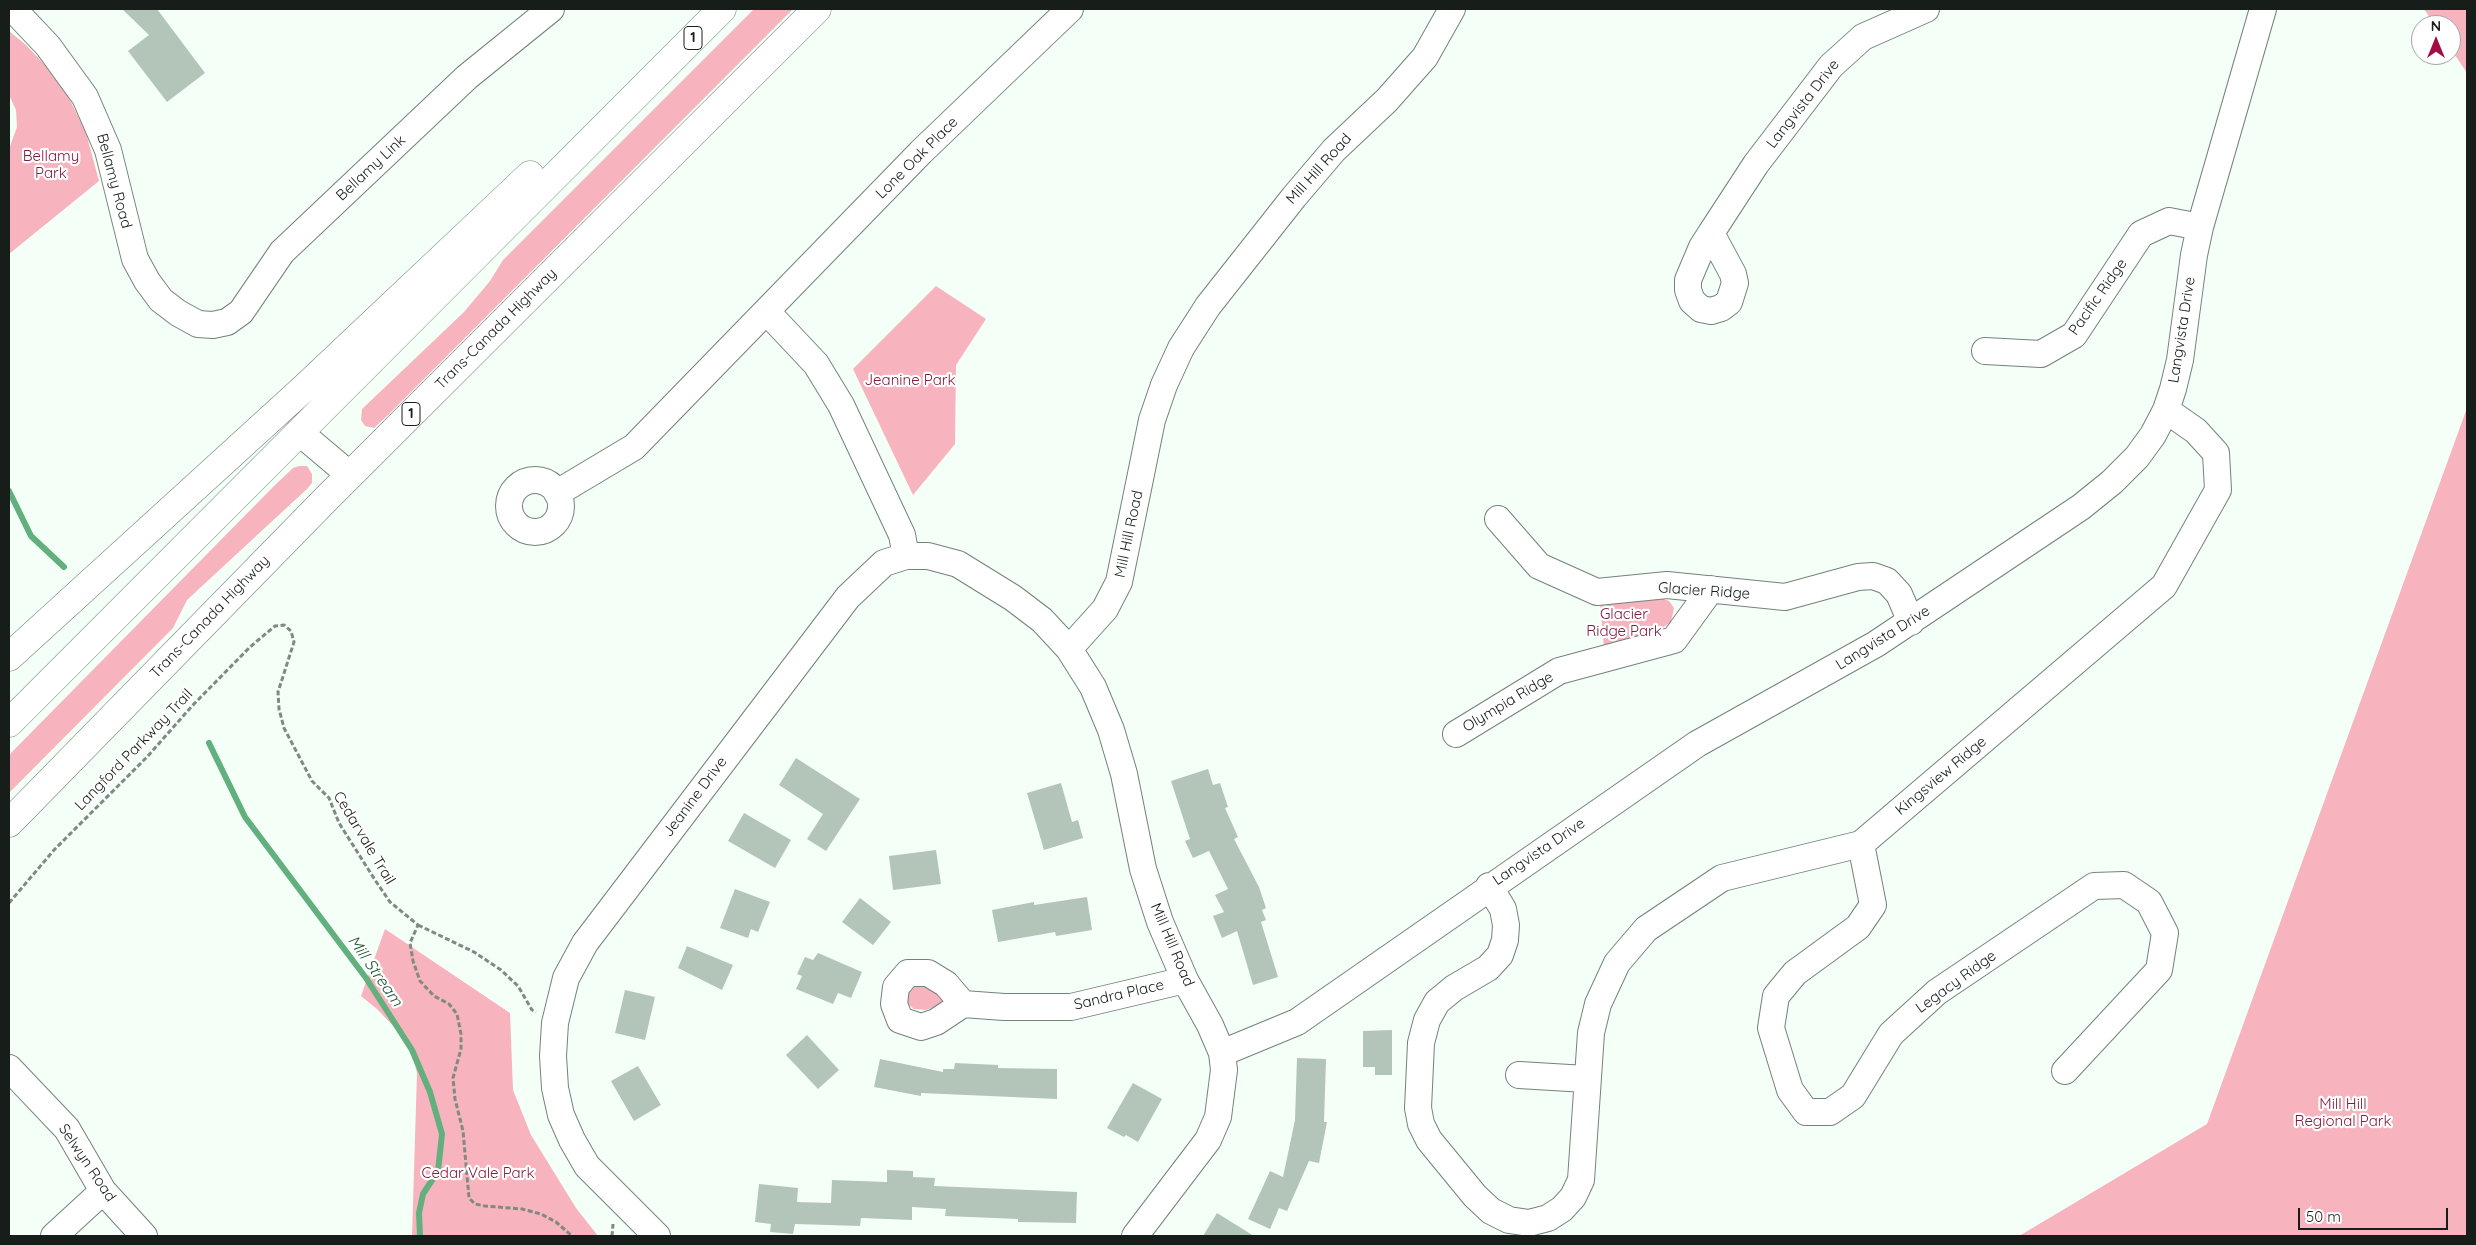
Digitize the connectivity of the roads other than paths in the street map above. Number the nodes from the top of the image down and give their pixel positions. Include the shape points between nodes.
1 (13, 9) edge
2 (552, 9) edge
3 (722, 9) edge
4 (816, 9) edge
5 (1070, 9) edge
6 (1452, 9) edge
7 (2263, 9) edge
8 (1919, 10) edge
9 (663, 68) junction
10 (2200, 227) junction
11 (1711, 233) dead end
12 (768, 312) junction
13 (198, 324) joint
14 (1985, 351) dead end
15 (2166, 410) junction
16 (299, 432) junction
17 (350, 475) junction
18 (557, 493) dead end
19 (1498, 519) dead end
20 (906, 556) junction
21 (1711, 589) junction
22 (1911, 622) junction
23 (1069, 649) junction
24 (9, 657) edge
25 (9, 723) edge
26 (1456, 734) dead end
27 (9, 823) edge
28 (1861, 844) junction
29 (1490, 886) junction
30 (1185, 980) junction
31 (963, 1004) dead end
32 (1222, 1053) junction
33 (9, 1068) edge
34 (2065, 1071) dead end
35 (1519, 1075) dead end
36 (1586, 1079) junction
37 (103, 1191) junction
38 (54, 1236) edge
39 (144, 1236) edge
40 (657, 1236) edge
41 (1135, 1236) edge

1 - 13 street, Bellamy Road via 48,46 85,97 108,150 135,258 147,281 161,300
2 - 13 street, Bellamy Link via 466,77 282,252 241,312 227,322
3 - 9 highway, 1
4 - 17 highway, Trans-Canada Highway / 1
5 - 12 street, Lone Oak Place via 921,152
6 - 23 street, Mill Hill Road via 1425,57 1299,190 1208,306 1181,348 1152,420 1119,582 1105,609
7 - 10 street, Langvista Drive
8 - 11 street, Langvista Drive via 1863,37 1831,66 1756,164
9 - 16 highway, 1
9 - 24 highway via 535,171 302,390
10 - 14 street, Pacific Ridge via 2169,221 2141,234 2074,335 2041,354
10 - 15 street, Langvista Drive via 2180,360
12 - 18 street, Lone Oak Place via 634,447
12 - 20 street via 816,364 841,405 902,535
15 - 22 street, Langvista Drive via 2136,457 2112,482 2081,507
15 - 28 street, Kingsview Ridge via 2196,431 2216,453 2218,490 2164,586
16 - 17 street
16 - 25 highway, 1
17 - 27 highway, Trans-Canada Highway / 1
19 - 21 street, Glacier Ridge via 1539,566 1598,592 1667,585
20 - 23 street, Jeanine Drive via 928,556 958,564 1042,620
20 - 40 street, Jeanine Drive via 884,563 848,597 585,943 566,978 559,998 553,1056 561,1115 587,1166
21 - 22 street, Glacier Ridge via 1785,597 1858,577 1873,576 1887,581 1899,594
21 - 26 street, Olympia Ridge via 1674,640 1559,671
22 - 29 street, Langvista Drive via 1697,744
23 - 30 street, Mill Hill Road via 1093,687 1111,730 1124,774 1143,869 1160,922
28 - 34 street, Legacy Ridge via 1873,905 1858,927 1795,973 1776,996 1771,1028 1790,1090 1806,1112 1830,1112 1853,1096 1891,1034 1937,992 2094,886 2124,885 2149,902 2164,933 2159,970
28 - 36 street, Kingsview Ridge via 1722,878 1646,929 1617,963 1598,1004
29 - 32 street, Langvista Drive via 1297,1022
29 - 36 street, Kingsview Ridge via 1503,909 1505,940 1500,955 1488,968 1437,1002 1426,1020 1420,1043 1418,1108 1425,1132 1442,1158 1491,1211 1509,1220 1529,1223 1548,1218 1573,1197 1581,1180
30 - 31 street, Sandra Place via 1071,1006
30 - 32 street, Mill Hill Road
32 - 41 street, Mill Hill Road via 1224,1090 1218,1117 1208,1140
33 - 37 street, Selwyn Road via 67,1129
35 - 36 street
37 - 38 street
37 - 39 street, Selwyn Road

